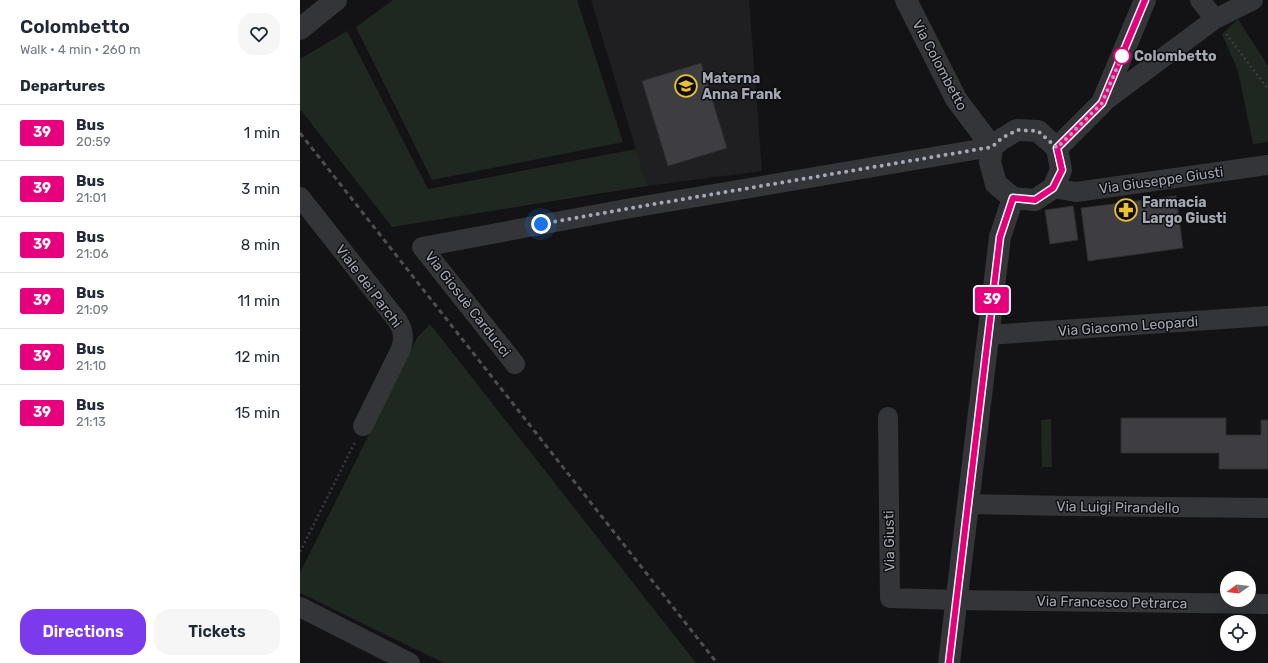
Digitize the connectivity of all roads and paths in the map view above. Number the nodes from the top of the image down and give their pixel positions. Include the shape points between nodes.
1 (336, 0) edge
2 (906, 0) edge
3 (1145, 0) edge
4 (1200, 0) edge
5 (1253, 0) edge
6 (1215, 19) junction
7 (300, 29) edge
8 (1268, 89) edge
9 (1102, 103) junction
10 (992, 147) junction
11 (1057, 148) junction
12 (1268, 165) edge
13 (1053, 188) junction
14 (300, 197) edge
15 (1013, 198) junction
16 (1268, 316) edge
17 (988, 335) junction
18 (515, 364) dead end
19 (888, 417) dead end
20 (363, 426) joint
21 (968, 504) junction
22 (1268, 508) edge
23 (300, 552) edge
24 (956, 600) junction
25 (1268, 604) edge
26 (300, 607) edge
27 (410, 663) edge
28 (949, 663) edge

1 - 7 street
2 - 10 street, Via Colombetto via 956,99
3 - 9 street
4 - 6 street
5 - 6 street
6 - 8 path
6 - 9 street
9 - 11 street
10 - 11 street via 1017,130 1038,131
10 - 15 street via 990,162 996,184
10 - 18 street, Via Giosuè Carducci via 422,246
11 - 13 street via 1062,170
12 - 13 street, Via Giuseppe Giusti via 1076,192
13 - 15 street via 1035,200
14 - 20 street, Viale dei Parchi via 403,331 403,345
15 - 17 street via 1000,237
16 - 17 street, Via Giacomo Leopardi
17 - 21 street
19 - 24 street, Via Giusti via 890,598
20 - 23 path
21 - 22 street, Via Luigi Pirandello
21 - 24 street
24 - 25 street, Via Francesco Petrarca
24 - 28 street
26 - 27 street

